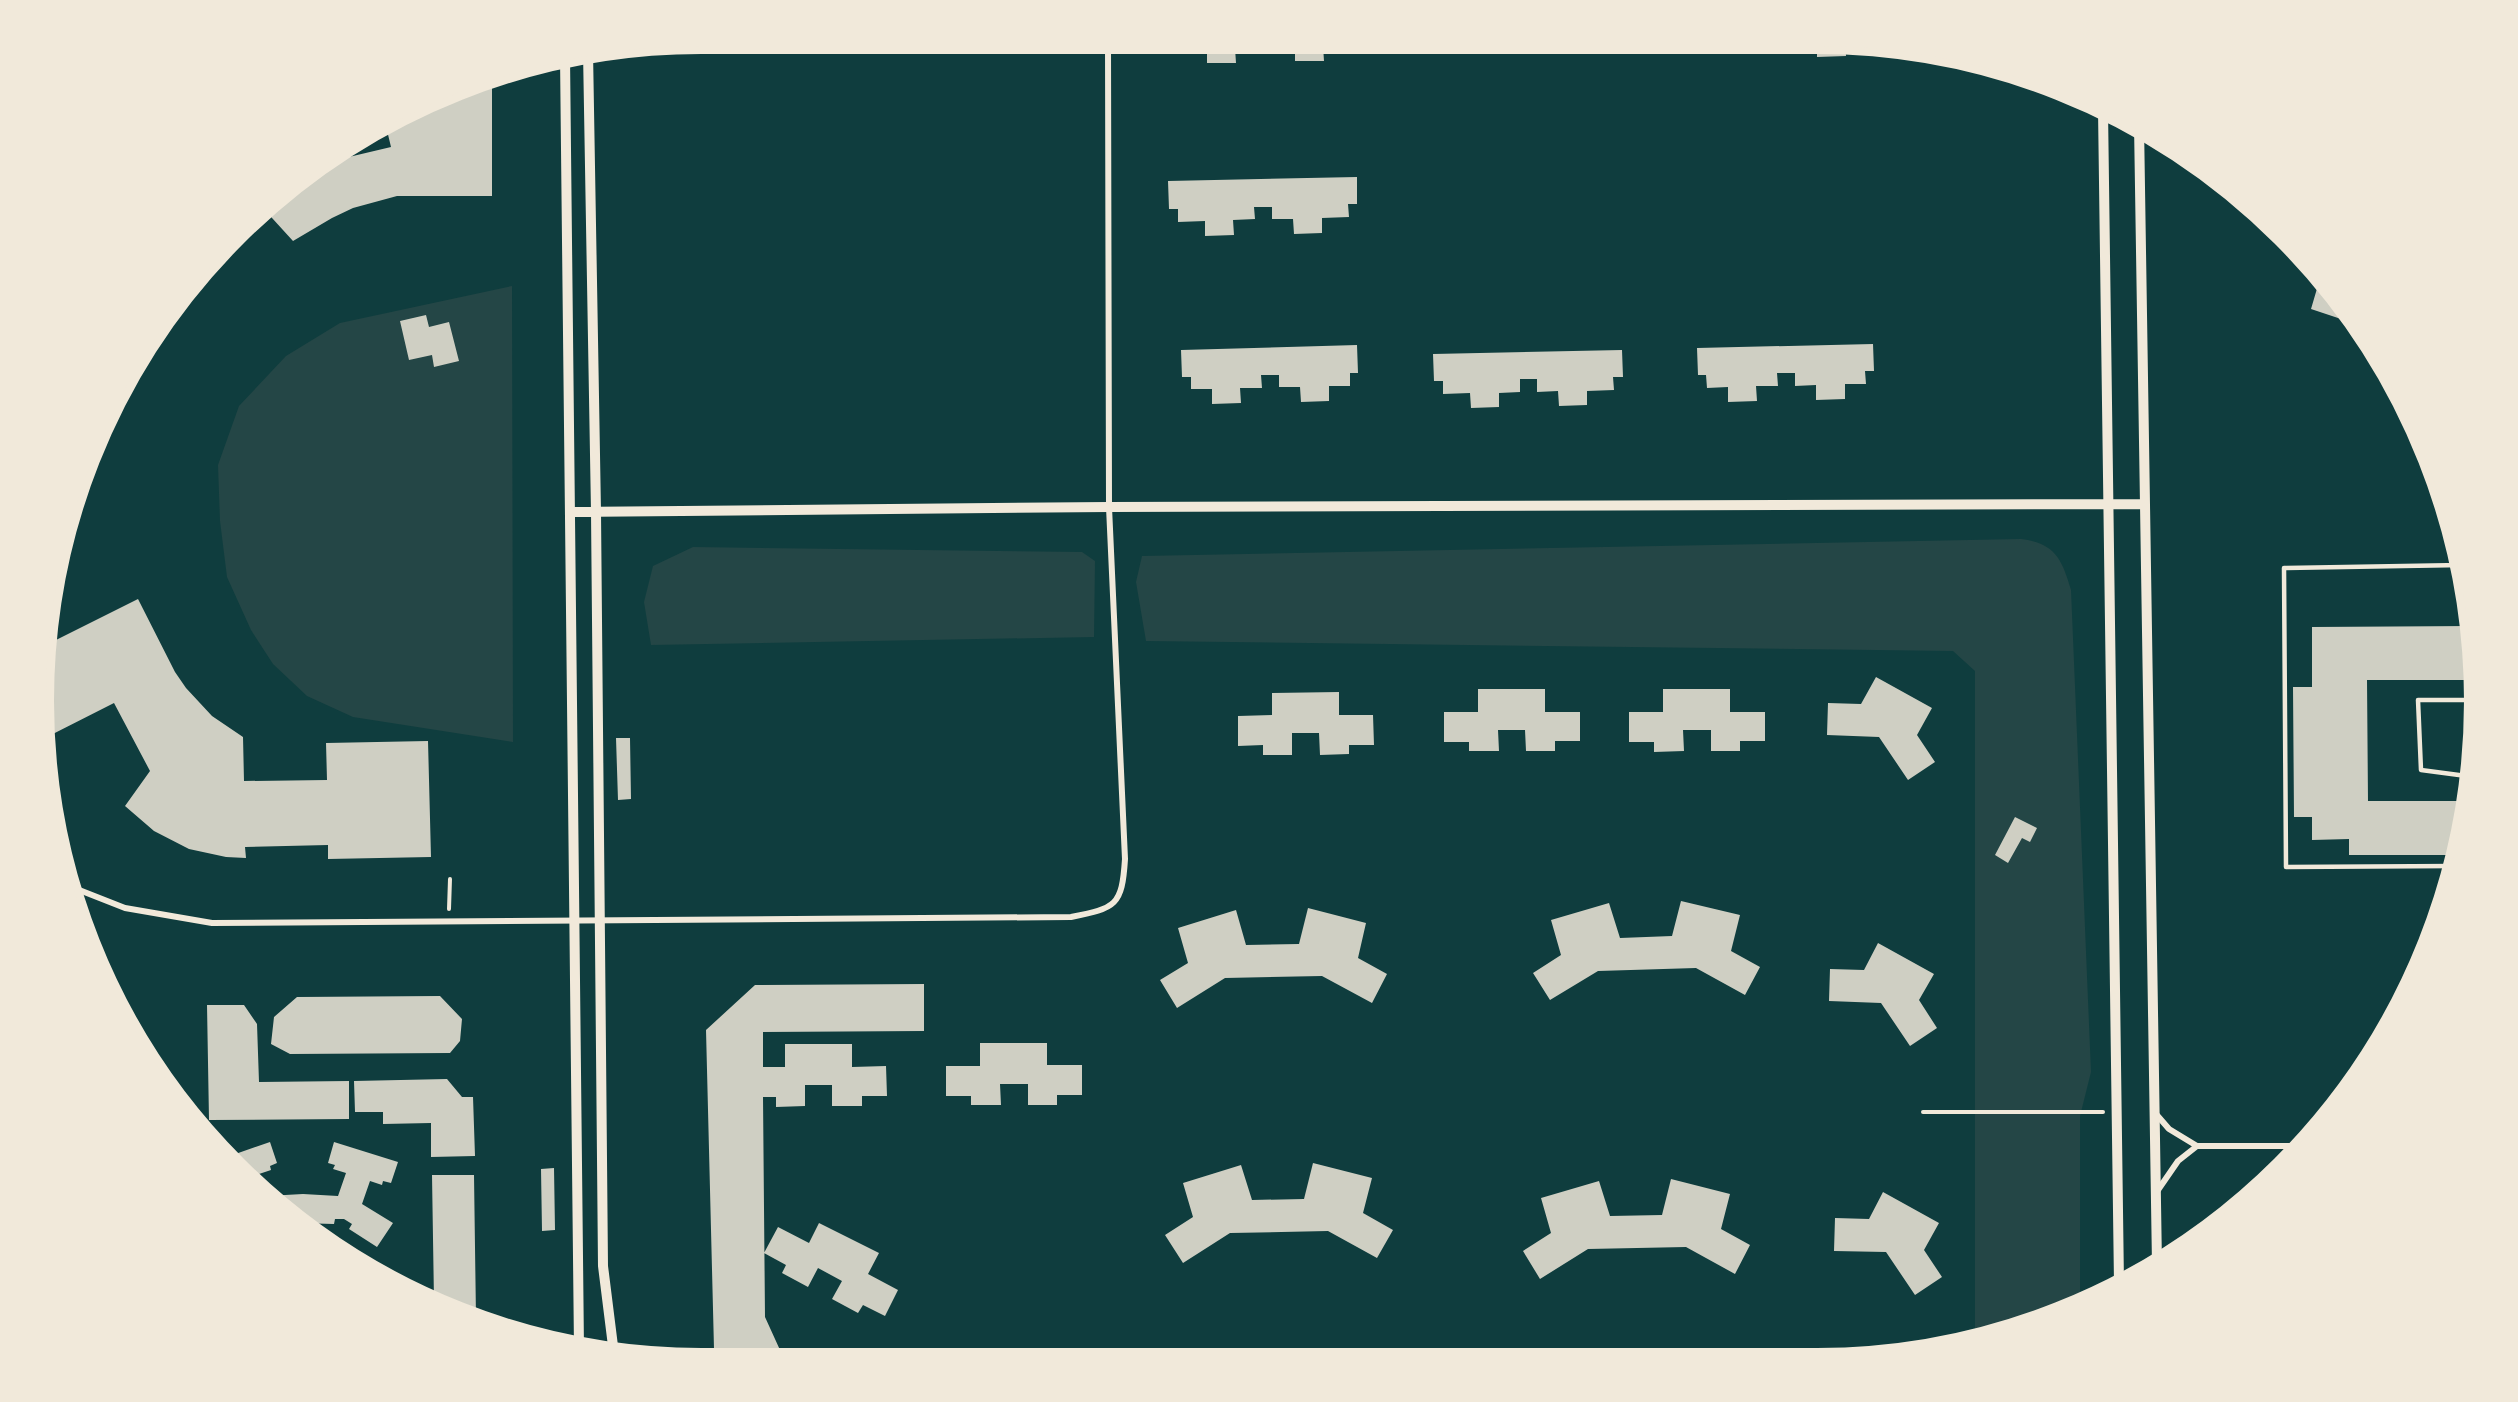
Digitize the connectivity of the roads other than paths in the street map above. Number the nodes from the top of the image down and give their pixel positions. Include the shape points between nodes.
1 (1108, 50) edge
2 (588, 60) edge
3 (565, 64) edge
4 (2103, 116) edge
5 (2139, 135) edge
6 (2108, 504) junction
7 (2145, 504) junction
8 (1109, 507) junction
9 (571, 512) junction
10 (596, 512) junction
11 (2454, 565) edge
12 (2468, 700) edge
13 (2464, 776) edge
14 (2447, 866) edge
15 (78, 889) edge
16 (575, 921) junction
17 (600, 921) junction
18 (2153, 1111) junction
19 (2198, 1146) junction
20 (2293, 1146) edge
21 (2154, 1197) junction
22 (2157, 1257) edge
23 (2119, 1278) edge
24 (579, 1341) edge
25 (613, 1347) edge

1 - 8 street
2 - 10 street
3 - 9 street
4 - 6 street
5 - 7 street
6 - 7 street
6 - 8 street
6 - 23 street
7 - 18 street
8 - 10 street
8 - 17 street via 1125,859 1123,888 1112,905 1071,917
9 - 10 street
9 - 16 street
10 - 17 street
11 - 14 lane via 2284,568 2286,867
12 - 13 lane via 2418,700 2421,770
15 - 16 street via 125,908 212,923
16 - 17 street
16 - 24 street
17 - 25 street via 603,1266
18 - 19 street via 2169,1129
18 - 21 street
19 - 20 street
19 - 21 street via 2178,1161
21 - 22 street

